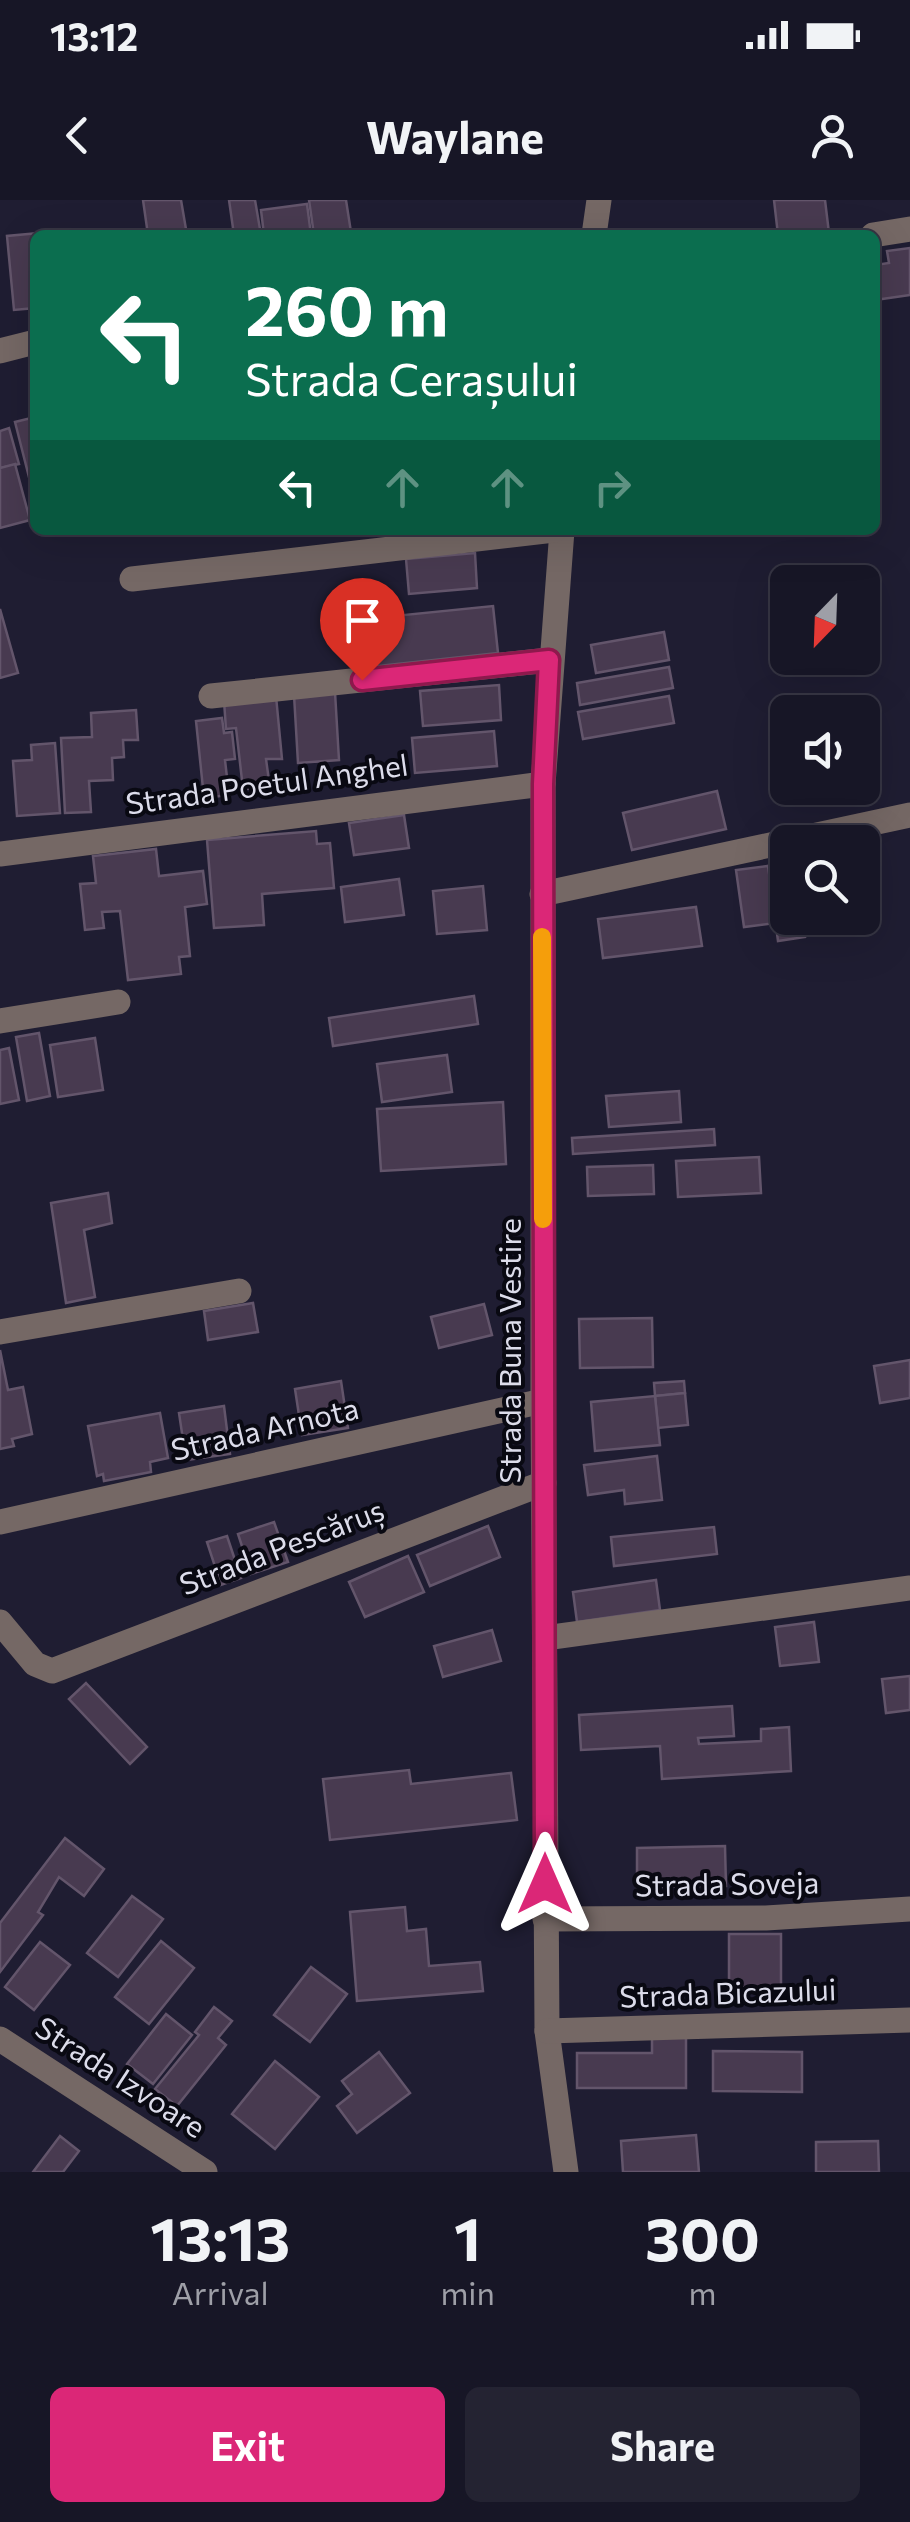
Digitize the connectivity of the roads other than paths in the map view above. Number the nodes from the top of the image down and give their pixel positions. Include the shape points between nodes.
1 (599, 200) edge
2 (910, 229) edge
3 (595, 230) edge
4 (880, 234) edge
5 (30, 343) edge
6 (0, 351) edge
7 (511, 535) edge
8 (562, 535) edge
9 (132, 579) dead end
10 (549, 660) junction
11 (211, 696) dead end
12 (543, 784) junction
13 (910, 815) edge
14 (0, 854) edge
15 (542, 894) junction
16 (118, 1002) dead end
17 (0, 1021) edge
18 (240, 1291) dead end
19 (0, 1332) edge
20 (543, 1401) junction
21 (544, 1483) junction
22 (0, 1522) edge
23 (910, 1588) edge
24 (0, 1622) edge
25 (545, 1638) junction
26 (910, 1909) edge
27 (545, 1919) junction
28 (910, 2020) edge
29 (547, 2031) junction
30 (0, 2039) edge
31 (205, 2172) edge
32 (566, 2172) edge

1 - 3 street
2 - 4 street
5 - 6 street
7 - 9 street
8 - 10 street, Strada Buna Vestire
10 - 11 street
10 - 12 street, Strada Buna Vestire
12 - 14 street, Strada Poetul Anghel
12 - 15 street, Strada Buna Vestire
13 - 15 street
15 - 20 street, Strada Buna Vestire
16 - 17 street
18 - 19 street
20 - 21 street, Strada Buna Vestire
20 - 22 street, Strada Arnota
21 - 24 street, Strada Pescăruș via 52,1671 42,1670
21 - 25 street, Strada Buna Vestire
23 - 25 street
25 - 27 street, Strada Buna Vestire
26 - 27 street, Strada Soveja via 766,1918
27 - 29 street, Strada Buna Vestire
28 - 29 street, Strada Bicazului
29 - 32 street, Strada Buna Vestire
30 - 31 street, Strada Izvoare

